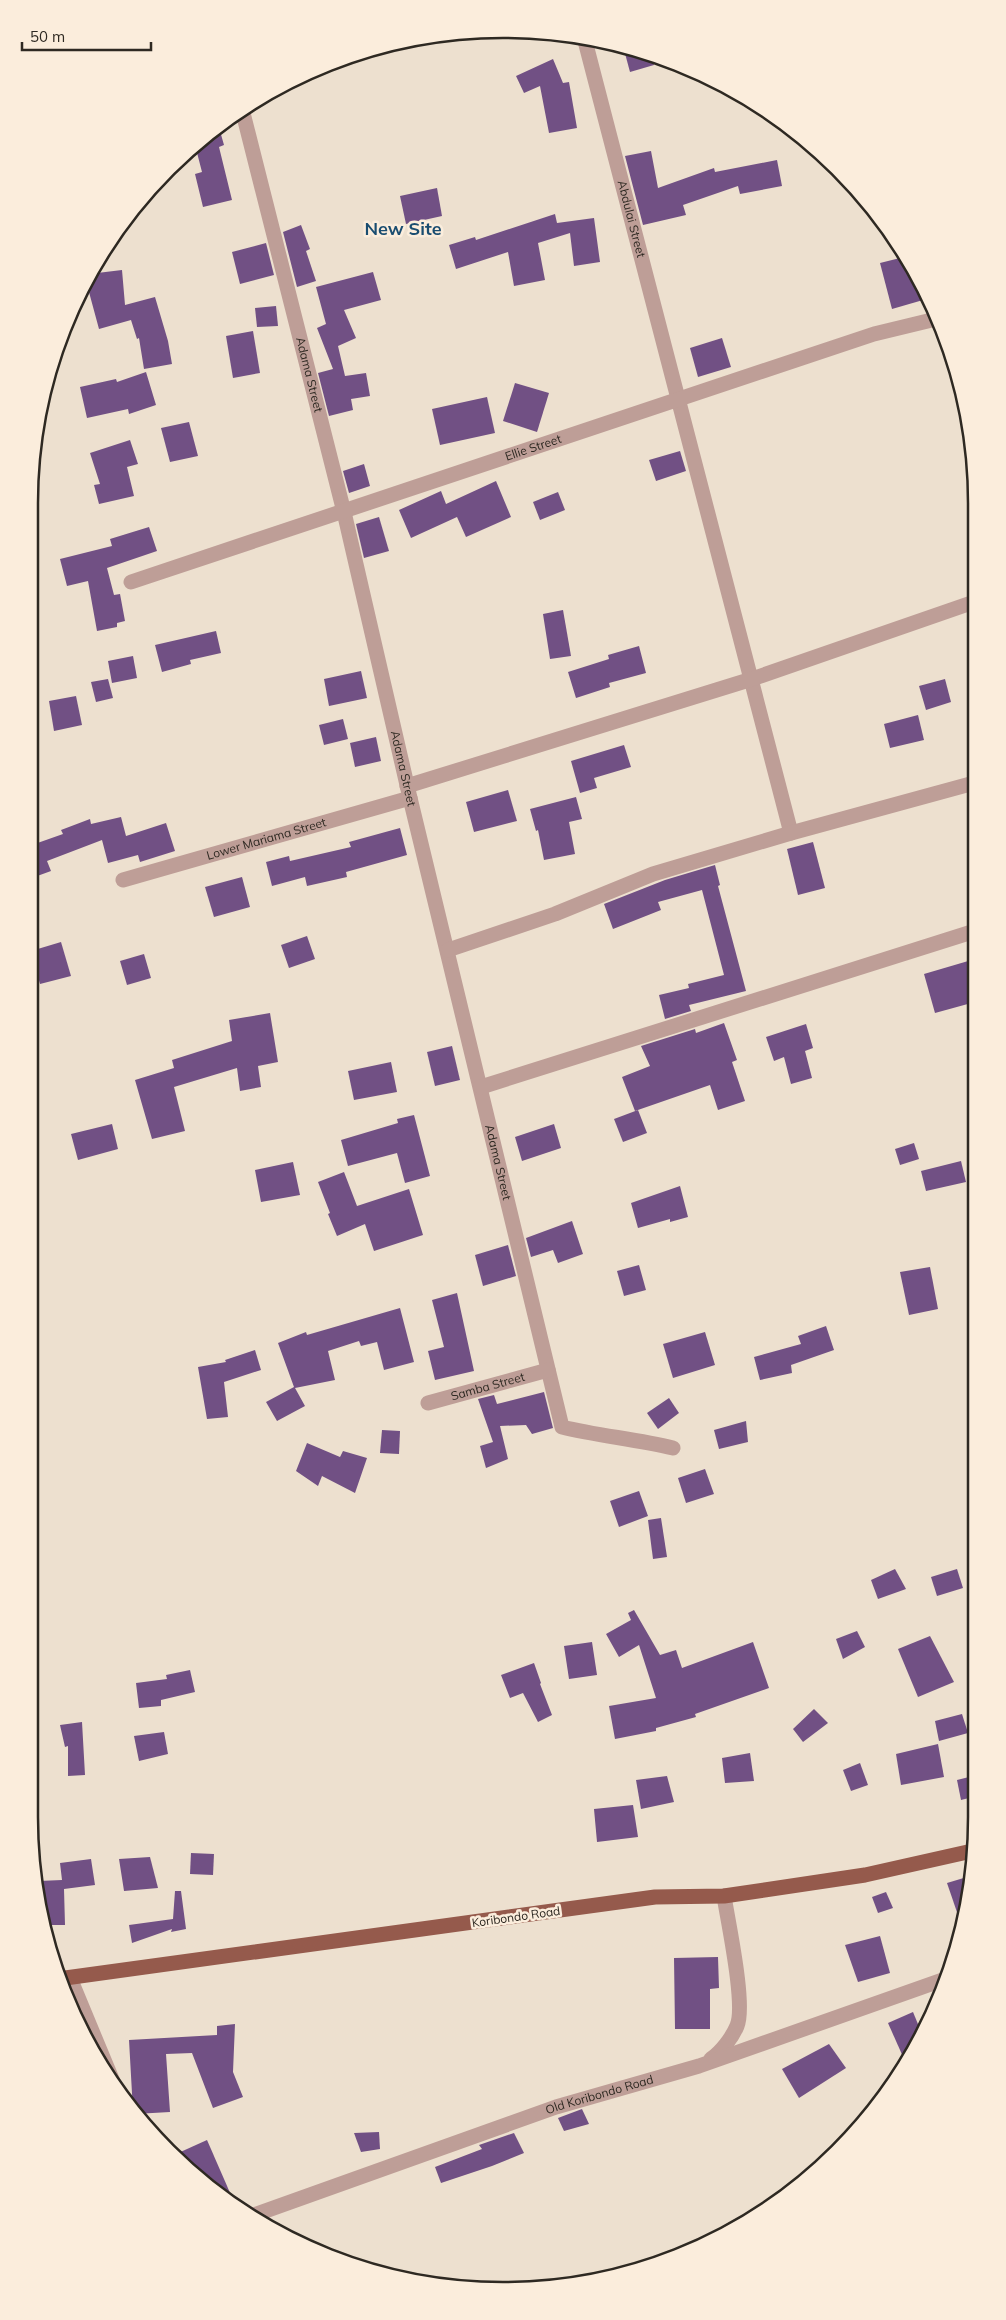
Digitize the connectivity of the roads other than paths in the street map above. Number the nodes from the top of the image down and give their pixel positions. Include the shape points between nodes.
1 (586, 45) edge
2 (244, 116) edge
3 (931, 320) edge
4 (679, 400) junction
5 (344, 512) junction
6 (131, 582) dead end
7 (968, 604) edge
8 (752, 679) junction
9 (968, 785) edge
10 (409, 792) junction
11 (791, 833) junction
12 (123, 880) dead end
13 (968, 933) edge
14 (448, 950) junction
15 (481, 1087) junction
16 (548, 1370) junction
17 (428, 1402) dead end
18 (673, 1448) dead end
19 (968, 1852) edge
20 (724, 1896) junction
21 (66, 1978) edge
22 (938, 1981) edge
23 (699, 2066) junction
24 (259, 2213) edge

1 - 4 street, Abdulai Street
2 - 5 street, Adama Street
3 - 4 street, Ellie Street via 874,334
4 - 5 street, Ellie Street
4 - 8 street, Abdulai Street
5 - 6 street, Ellie Street
5 - 10 street, Adama Street
7 - 8 street, Lower Mariama Street
8 - 10 street, Lower Mariama Street
8 - 11 street, Abdulai Street
9 - 11 street
10 - 12 street, Lower Mariama Street
10 - 14 street, Adama Street
11 - 14 street via 653,874 555,914
13 - 15 street
14 - 15 street, Adama Street
15 - 16 street, Adama Street
16 - 17 street, Samba Street
16 - 18 street, Adama Street via 562,1427
19 - 20 highway, Koribondo Road via 865,1876
20 - 21 highway, Koribondo Road via 655,1897
20 - 23 street via 739,1994 738,2025 720,2053
22 - 23 street, Old Koribondo Road
23 - 24 street, Old Koribondo Road via 556,2108

